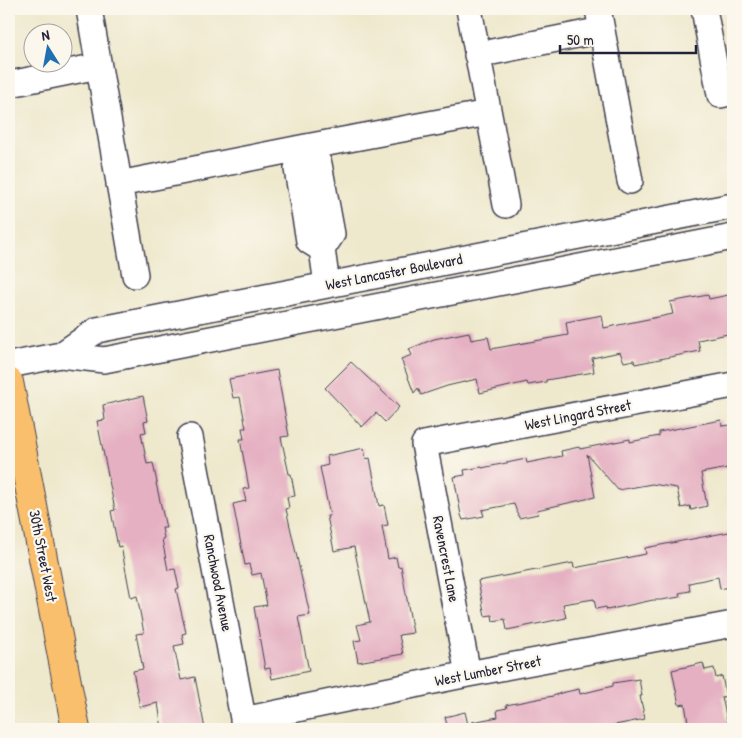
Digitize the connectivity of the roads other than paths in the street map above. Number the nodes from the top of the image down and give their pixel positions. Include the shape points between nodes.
1 (88, 9) edge
2 (469, 9) edge
3 (704, 9) edge
4 (600, 19) edge
5 (477, 55) junction
6 (98, 66) junction
7 (15, 83) dead end
8 (733, 92) edge
9 (488, 113) junction
10 (307, 152) junction
11 (630, 181) dead end
12 (119, 184) junction
13 (506, 205) dead end
14 (733, 206) edge
15 (733, 237) edge
16 (135, 275) dead end
17 (327, 285) junction
18 (62, 355) junction
19 (9, 365) edge
20 (9, 382) edge
21 (733, 385) edge
22 (190, 437) dead end
23 (424, 444) joint
24 (733, 624) edge
25 (468, 674) junction
26 (245, 725) edge
27 (76, 729) edge

1 - 6 street
2 - 5 street
3 - 8 street via 720,94
4 - 5 street
4 - 11 street
5 - 9 street
6 - 7 street
6 - 12 street
9 - 10 street
9 - 13 street
10 - 12 street
10 - 17 street via 319,164 332,234 322,249
12 - 16 street
14 - 17 street, West Lancaster Boulevard
15 - 18 street, West Lancaster Boulevard via 104,360
17 - 18 street, West Lancaster Boulevard via 97,330
18 - 19 street, West Lancaster Boulevard
20 - 27 main road, 30th Street West
21 - 23 street, West Lingard Street
22 - 26 street, Ranchwood Avenue
23 - 25 street, Ravencrest Lane
24 - 25 street, West Lumber Street
25 - 26 street, West Lumber Street

